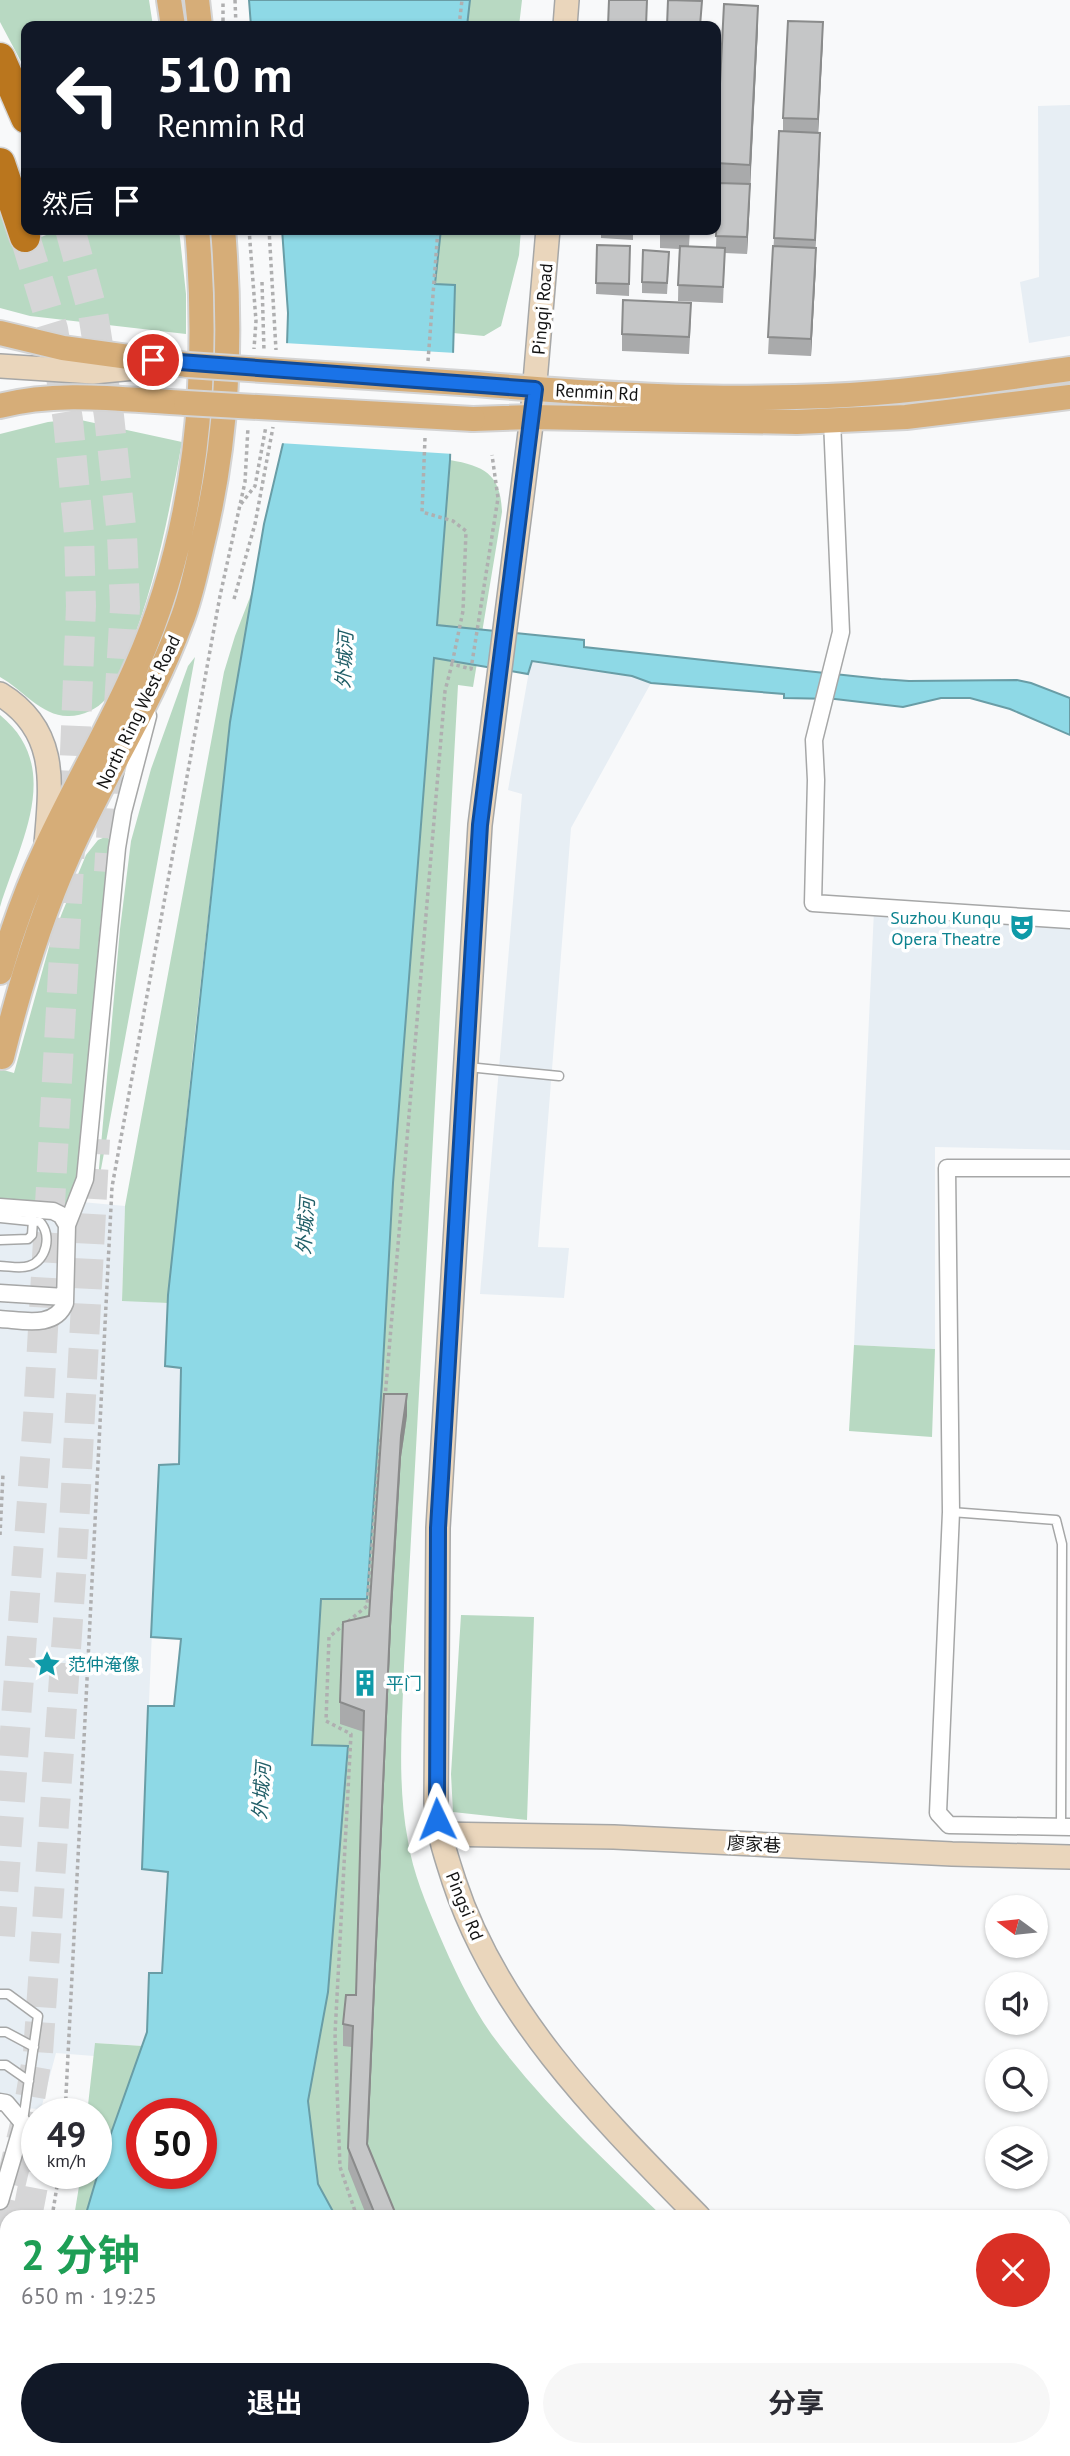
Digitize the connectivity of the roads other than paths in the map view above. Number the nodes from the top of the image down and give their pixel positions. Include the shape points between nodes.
1 (169, 0) edge
2 (197, 0) edge
3 (567, 0) edge
4 (172, 21) edge
5 (199, 21) edge
6 (565, 21) edge
7 (0, 58) edge
8 (21, 106) edge
9 (0, 163) edge
10 (21, 225) tunnel mouth
11 (198, 235) edge
12 (223, 235) edge
13 (548, 235) edge
14 (0, 333) edge
15 (182, 364) junction
16 (0, 366) edge
17 (1070, 369) edge
18 (535, 389) junction
19 (1070, 397) edge
20 (0, 406) edge
21 (532, 417) junction
22 (832, 420) junction
23 (157, 682) junction
24 (0, 694) edge
25 (46, 848) junction
26 (1070, 920) edge
27 (0, 972) edge
28 (2, 1057) dead end
29 (465, 1067) junction
30 (559, 1076) dead end
31 (1070, 1168) edge
32 (0, 1207) edge
33 (48, 1211) junction
34 (0, 1218) edge
35 (33, 1220) junction
36 (67, 1225) junction
37 (47, 1234) junction
38 (0, 1240) edge
39 (0, 1266) edge
40 (0, 1293) edge
41 (65, 1297) junction
42 (0, 1319) edge
43 (951, 1512) junction
44 (1066, 1544) edge
45 (1065, 1827) edge
46 (439, 1834) junction
47 (1070, 1857) edge
48 (0, 1994) edge
49 (0, 2032) edge
50 (34, 2047) junction
51 (0, 2065) edge
52 (29, 2081) junction
53 (27, 2098) edge
54 (0, 2102) edge
55 (21, 2121) edge
56 (21, 2130) edge
57 (0, 2201) edge
58 (692, 2210) edge

1 - 4 main road
2 - 5 main road
3 - 6 main road
7 - 8 highway
9 - 10 highway
11 - 25 main road, North Ring West Road via 202,337 195,453 172,565 137,665
12 - 23 main road, North Ring West Road via 229,335 221,454 183,619
13 - 18 main road, Pingqi Road
14 - 15 main road, Renmin Rd via 63,348
15 - 16 main road via 93,372
15 - 18 main road, Renmin Rd, bridge
17 - 18 main road, Renmin Rd via 830,396 699,397
18 - 21 main road, Pingsi Rd
19 - 22 main road, Renmin Rd
20 - 21 main road, Renmin Rd, bridge via 62,397 259,411
21 - 22 main road, Renmin Rd
21 - 29 main road, Pingsi Rd via 480,825
22 - 26 street via 841,632 814,740 813,903
23 - 28 main road, North Ring West Road via 68,855 30,952
23 - 36 street via 123,812 85,1179
24 - 25 main road via 27,715 49,763
25 - 27 main road, North Ring West Road
29 - 30 lane
29 - 46 main road, Pingsi Rd via 438,1528
31 - 43 street via 947,1168
32 - 33 street
33 - 36 street via 61,1215
33 - 37 lane
34 - 35 lane
35 - 37 lane via 40,1222
35 - 38 lane via 28,1239
36 - 41 street
37 - 39 lane via 44,1252 32,1265
40 - 41 street
41 - 42 street via 60,1313 53,1318
43 - 44 lane via 1056,1520
43 - 45 street via 938,1813 949,1825
44 - 45 lane
46 - 47 main road, 廖家巷
46 - 58 main road, Pingsi Rd via 465,1913 502,1985 574,2085
48 - 50 lane via 8,1994 38,2016
49 - 50 lane
50 - 52 lane
51 - 52 lane
52 - 53 lane
54 - 55 street
56 - 57 street

